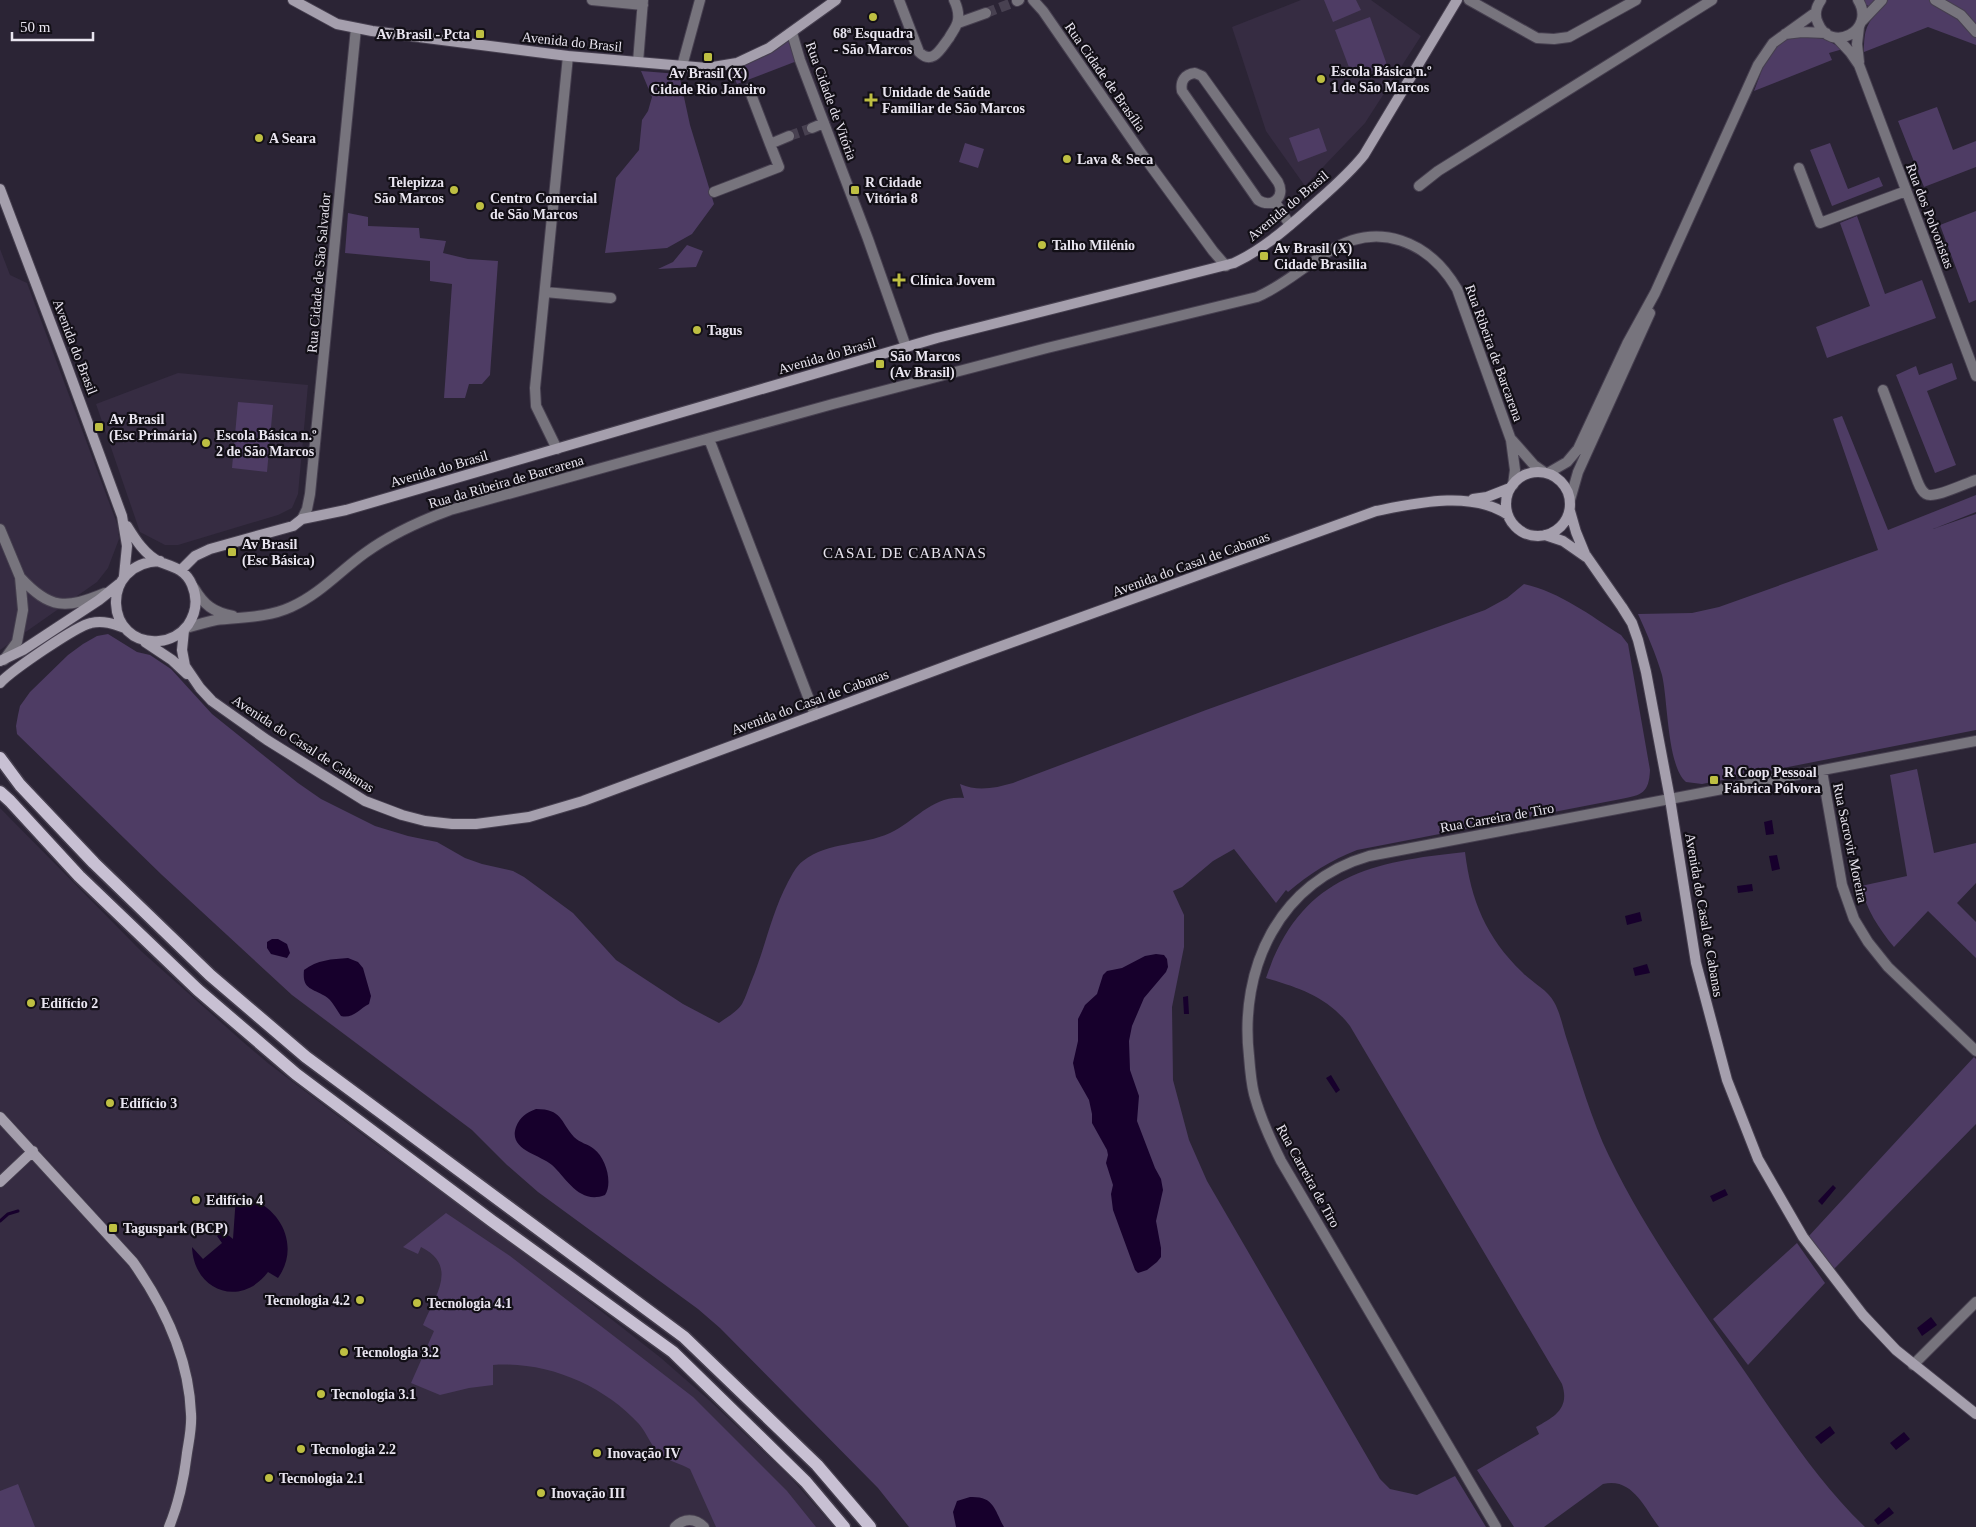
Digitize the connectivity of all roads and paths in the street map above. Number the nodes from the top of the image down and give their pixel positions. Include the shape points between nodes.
1 (293, 0) edge
2 (592, 0) edge
3 (700, 0) edge
4 (836, 0) edge
5 (899, 0) edge
6 (954, 0) edge
7 (1033, 0) edge
8 (1458, 0) edge
9 (1469, 0) edge
10 (1636, 0) edge
11 (1712, 0) edge
12 (1858, 0) edge
13 (1882, 0) edge
14 (1935, 0) edge
15 (643, 2) edge
16 (1817, 5) edge
17 (986, 13) tunnel mouth
18 (958, 23) junction
19 (1860, 24) junction
20 (356, 28) junction
21 (1976, 32) edge
22 (792, 33) junction
23 (1826, 34) junction
24 (1782, 35) junction
25 (1837, 38) junction
26 (568, 56) junction
27 (638, 62) junction
28 (1859, 65) junction
29 (682, 66) junction
30 (749, 89) dead end
31 (824, 124) junction
32 (812, 128) tunnel mouth
33 (789, 136) tunnel mouth
34 (770, 144) junction
35 (1799, 168) dead end
36 (1419, 186) dead end
37 (0, 188) edge
38 (1906, 191) junction
39 (714, 192) dead end
40 (1275, 202) junction
41 (1290, 225) junction
42 (1226, 266) junction
43 (545, 292) junction
44 (1656, 293) junction
45 (610, 298) dead end
46 (1123, 329) joint
47 (906, 347) junction
48 (1976, 376) edge
49 (1883, 390) dead end
50 (709, 439) junction
51 (1512, 440) junction
52 (557, 449) junction
53 (1546, 473) junction
54 (1976, 480) edge
55 (1511, 487) junction
56 (1570, 500) junction
57 (1460, 502) junction
58 (1570, 511) junction
59 (1508, 515) junction
60 (122, 516) junction
61 (302, 519) junction
62 (0, 529) edge
63 (1546, 535) junction
64 (1587, 558) junction
65 (160, 562) junction
66 (181, 570) junction
67 (20, 577) junction
68 (118, 584) junction
69 (193, 586) junction
70 (244, 618) junction
71 (125, 628) junction
72 (185, 629) junction
73 (138, 637) junction
74 (2, 660) edge
75 (194, 681) junction
76 (0, 683) edge
77 (815, 715) junction
78 (1976, 740) edge
79 (0, 758) edge
80 (1822, 771) junction
81 (0, 792) edge
82 (1670, 799) junction
83 (1976, 1051) edge
84 (0, 1117) edge
85 (33, 1152) junction
86 (0, 1182) edge
87 (1976, 1302) edge
88 (1912, 1365) junction
89 (1976, 1414) edge
90 (169, 1527) edge
91 (675, 1527) edge
92 (704, 1527) edge
93 (844, 1527) edge
94 (870, 1527) edge
95 (1496, 1527) edge

1 - 20 street, Avenida do Brasil via 337,24
2 - 15 street
3 - 29 street
4 - 22 street, Avenida do Brasil
5 - 18 street via 916,45 924,57 937,55
6 - 18 street via 959,13
7 - 42 street, Rua Cidade de Brasília
8 - 41 street, Avenida do Brasil via 1364,155
9 - 10 street via 1544,40 1569,37
11 - 36 street
12 - 19 street, Rua dos Polvoristas via 1863,13
13 - 19 street
14 - 21 street via 1961,15
15 - 27 street
16 - 23 street via 1818,24
16 - 24 street
17 - 18 street
19 - 25 street via 1849,35
19 - 28 street, Rua dos Polvoristas via 1857,44
20 - 26 street, Avenida do Brasil
20 - 61 street, Rua Cidade de São Salvador via 311,484
22 - 29 street, Avenida do Brasil via 736,63 720,67
22 - 31 street, Rua Cidade de Vitória
23 - 24 street via 1802,32
23 - 25 street
24 - 44 street via 1758,65
25 - 28 street, Rua dos Polvoristas
26 - 27 street, Avenida do Brasil
26 - 43 street
27 - 29 street, Avenida do Brasil
28 - 38 street, Rua dos Polvoristas
30 - 34 street
31 - 32 street
31 - 47 street, Rua Cidade de Vitória
33 - 34 street
34 - 39 street via 779,167
35 - 38 street via 1820,223
37 - 60 street, Avenida do Brasil
38 - 48 street, Rua dos Polvoristas
40 - 40 street via 1280,195 1278,182 1202,76 1194,73 1186,76 1182,91 1247,184 1262,202
40 - 41 street
41 - 42 street, Avenida do Brasil via 1253,253
42 - 47 street, Avenida do Brasil
43 - 45 street
43 - 52 street via 535,396 536,406
44 - 53 street via 1627,344 1578,449 1567,462
44 - 56 street via 1578,472
46 - 50 street, Rua da Ribeira de Barcarena
46 - 51 street, Rua Ribeira de Barcarena via 1256,297 1346,242 1366,237 1397,239 1428,254 1457,290
47 - 52 street, Avenida do Brasil
49 - 54 street via 1917,480 1926,494 1939,494
50 - 70 street, Rua da Ribeira de Barcarena via 432,517 379,543 301,602 276,612
50 - 77 street
51 - 53 street, Rua Ribeira de Barcarena via 1534,465
51 - 55 street, Rua Ribeira de Barcarena via 1515,470
52 - 61 street, Avenida do Brasil via 346,510
53 - 55 street, Avenida do Casal de Cabanas via 1526,474
53 - 56 street via 1563,483
55 - 57 street, Avenida do Casal de Cabanas via 1488,497
55 - 59 street via 1506,502
56 - 58 street, Avenida do Casal de Cabanas
57 - 59 street, Avenida do Casal de Cabanas via 1487,504
57 - 77 street, Avenida do Casal de Cabanas via 1407,505 1351,519
58 - 63 street via 1564,524
58 - 64 street, Avenida do Casal de Cabanas
59 - 63 street, Avenida do Casal de Cabanas via 1523,532
60 - 65 street, Avenida do Brasil via 139,545
60 - 68 street, Avenida do Brasil via 127,546
61 - 66 street, Avenida do Brasil via 293,526 202,552
62 - 67 street
63 - 64 street, Avenida do Casal de Cabanas via 1563,541
64 - 82 street, Avenida do Casal de Cabanas via 1622,606 1638,640
65 - 66 street, Avenida do Brasil
65 - 68 street via 140,564
66 - 69 street
67 - 68 street via 46,600 60,604 85,601
67 - 74 street via 22,624 17,642
68 - 71 street via 116,607
68 - 74 street via 23,650
69 - 70 street, Rua da Ribeira de Barcarena via 212,610
69 - 72 street via 194,612
70 - 72 street, Rua da Ribeira de Barcarena via 215,620
71 - 73 street
71 - 76 street via 102,622 80,627
72 - 73 street via 162,641
72 - 75 street, Avenida do Casal de Cabanas via 183,658
73 - 75 street, Avenida do Casal de Cabanas via 172,660
75 - 77 street, Avenida do Casal de Cabanas via 217,705 351,794 402,815 452,824 505,821 554,811
78 - 80 street, Rua Carreira de Tiro
79 - 94 main road via 20,785 94,863 210,976 306,1057 684,1336 817,1465
80 - 82 street, Rua Carreira de Tiro
80 - 83 street, Rua Sacrovir Moreira via 1842,885 1854,919 1888,967
81 - 93 main road via 79,876 198,990 296,1074 674,1352 806,1482
82 - 88 street, Avenida do Casal de Cabanas via 1696,963 1726,1080 1750,1140 1790,1216 1817,1257 1875,1329
82 - 95 street, Rua Carreira de Tiro via 1369,856 1349,863 1324,876 1297,898 1271,932 1253,980 1247,1039 1254,1094 1268,1134
84 - 85 street
85 - 86 street
85 - 90 street via 133,1262 160,1303 176,1341 191,1415 185,1473
87 - 88 street
88 - 89 street, Avenida do Casal de Cabanas
91 - 92 street via 691,1520

